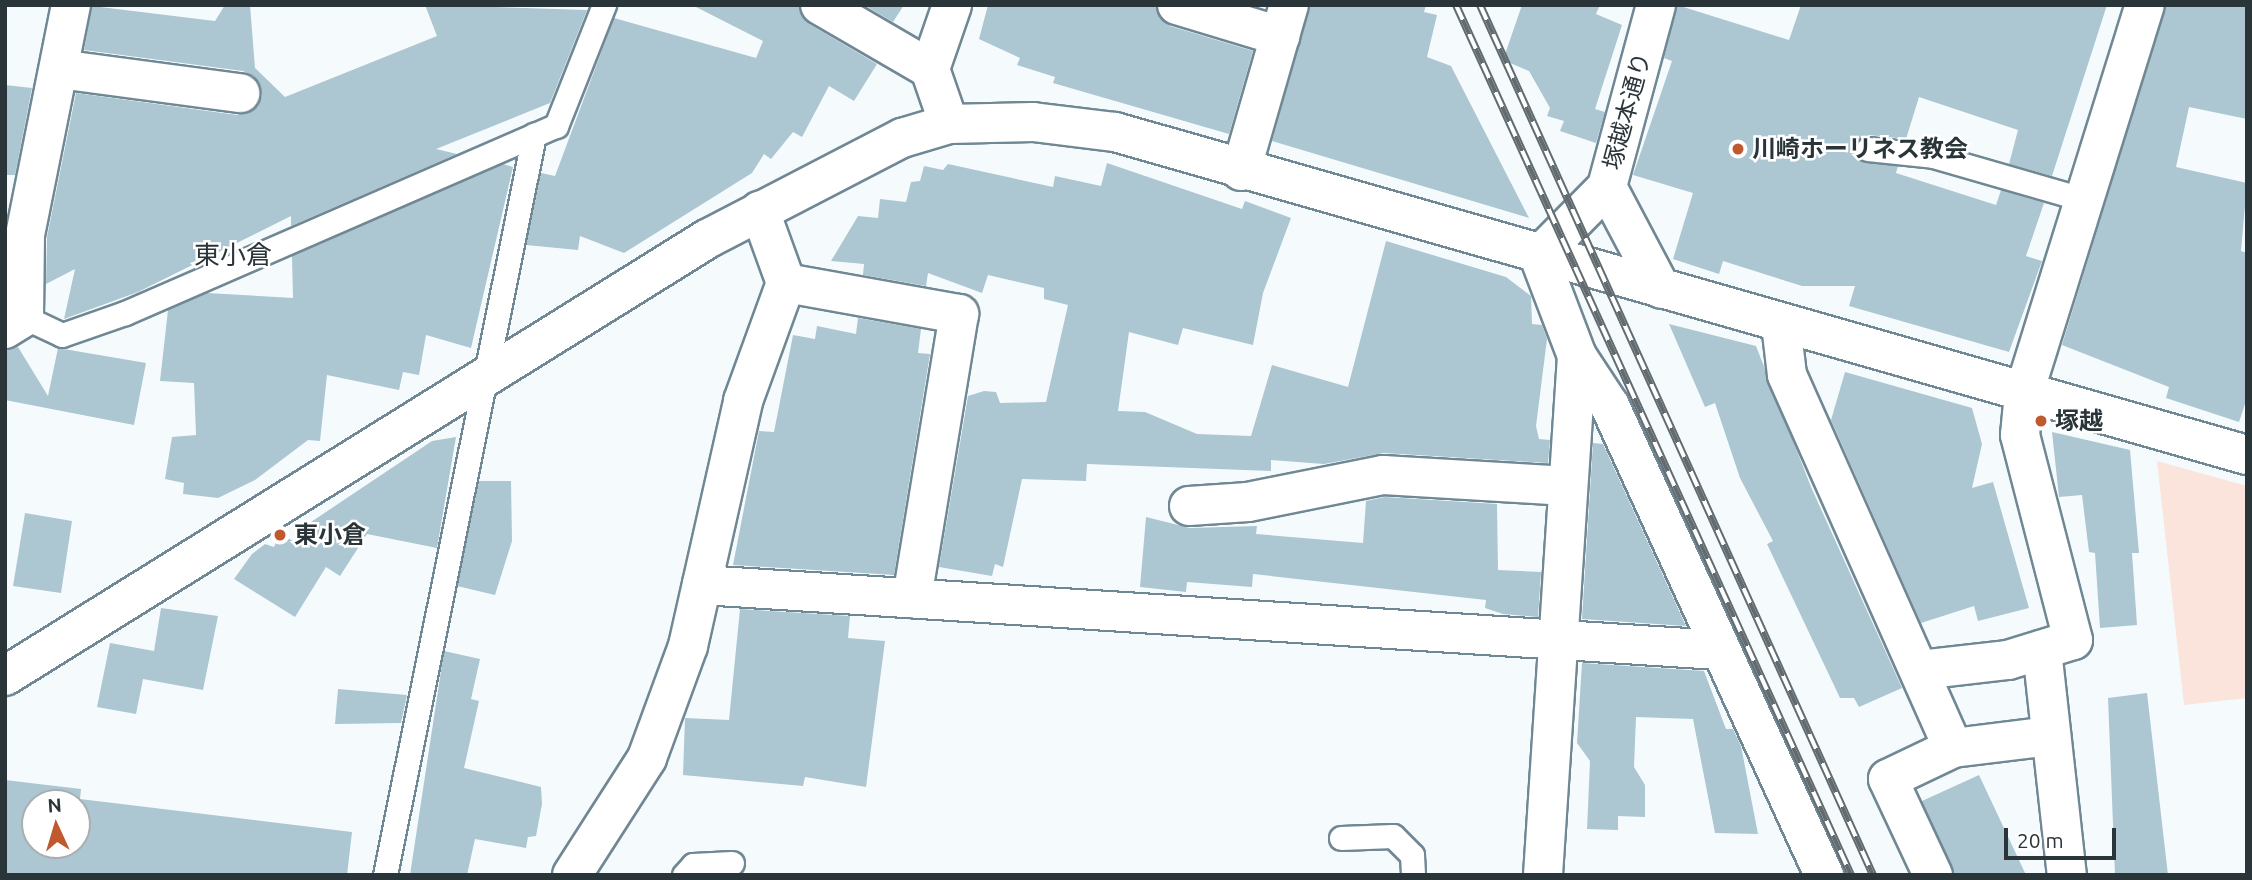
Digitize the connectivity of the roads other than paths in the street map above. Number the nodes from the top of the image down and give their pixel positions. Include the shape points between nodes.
1 (71, 5) edge
2 (604, 5) edge
3 (820, 5) edge
4 (952, 5) edge
5 (1177, 5) edge
6 (1656, 5) edge
7 (2145, 5) edge
8 (1285, 21) edge
9 (59, 69) junction
10 (930, 69) junction
11 (240, 93) dead end
12 (949, 124) junction
13 (534, 135) junction
14 (1868, 149) dead end
15 (1241, 171) junction
16 (1607, 187) junction
17 (2085, 200) junction
18 (760, 211) junction
19 (1539, 256) junction
20 (786, 283) junction
21 (1661, 289) junction
22 (15, 323) edge
23 (1781, 324) junction
24 (1577, 356) junction
25 (481, 381) junction
26 (2024, 393) junction
27 (2247, 455) edge
28 (1568, 486) junction
29 (1189, 506) dead end
30 (702, 586) junction
31 (912, 598) junction
32 (1558, 641) junction
33 (1717, 650) junction
34 (2042, 650) junction
35 (1920, 670) junction
36 (5, 676) edge
37 (2051, 736) junction
38 (1953, 748) junction
39 (1341, 838) dead end
40 (732, 863) dead end
41 (385, 875) edge
42 (572, 875) edge
43 (684, 875) edge
44 (1413, 875) edge
45 (1543, 875) edge
46 (1824, 875) edge
47 (1933, 875) edge
48 (2067, 875) edge

1 - 9 street
2 - 13 lane via 556,126
3 - 10 street
4 - 10 street
5 - 8 street
6 - 16 street, 塚越本通り
7 - 17 street
8 - 15 street
9 - 11 street
9 - 22 street via 25,235
10 - 12 street
12 - 15 street via 1079,126
12 - 18 street via 902,138
13 - 22 lane via 112,318 62,335
13 - 25 lane
14 - 17 lane via 1933,156
15 - 19 street
16 - 19 street
16 - 21 street, 塚越本通り
17 - 26 street
18 - 20 street
18 - 25 street
19 - 21 street
19 - 24 street
20 - 30 street via 743,401
20 - 31 street via 959,314
21 - 23 street
23 - 26 street
23 - 35 street via 1787,375
24 - 28 street
24 - 33 street via 1610,406
25 - 36 street
25 - 41 lane
26 - 27 street
26 - 34 street via 2020,435 2073,640
28 - 29 street via 1383,475 1248,502
28 - 32 street
30 - 31 street
30 - 42 street via 647,758
31 - 32 street
32 - 33 street
32 - 45 street
33 - 46 street
34 - 35 street via 2008,660
34 - 37 street
35 - 38 street
37 - 38 street
37 - 48 street
38 - 47 street via 1888,779
39 - 44 lane via 1393,836 1412,855
40 - 43 lane via 693,865

